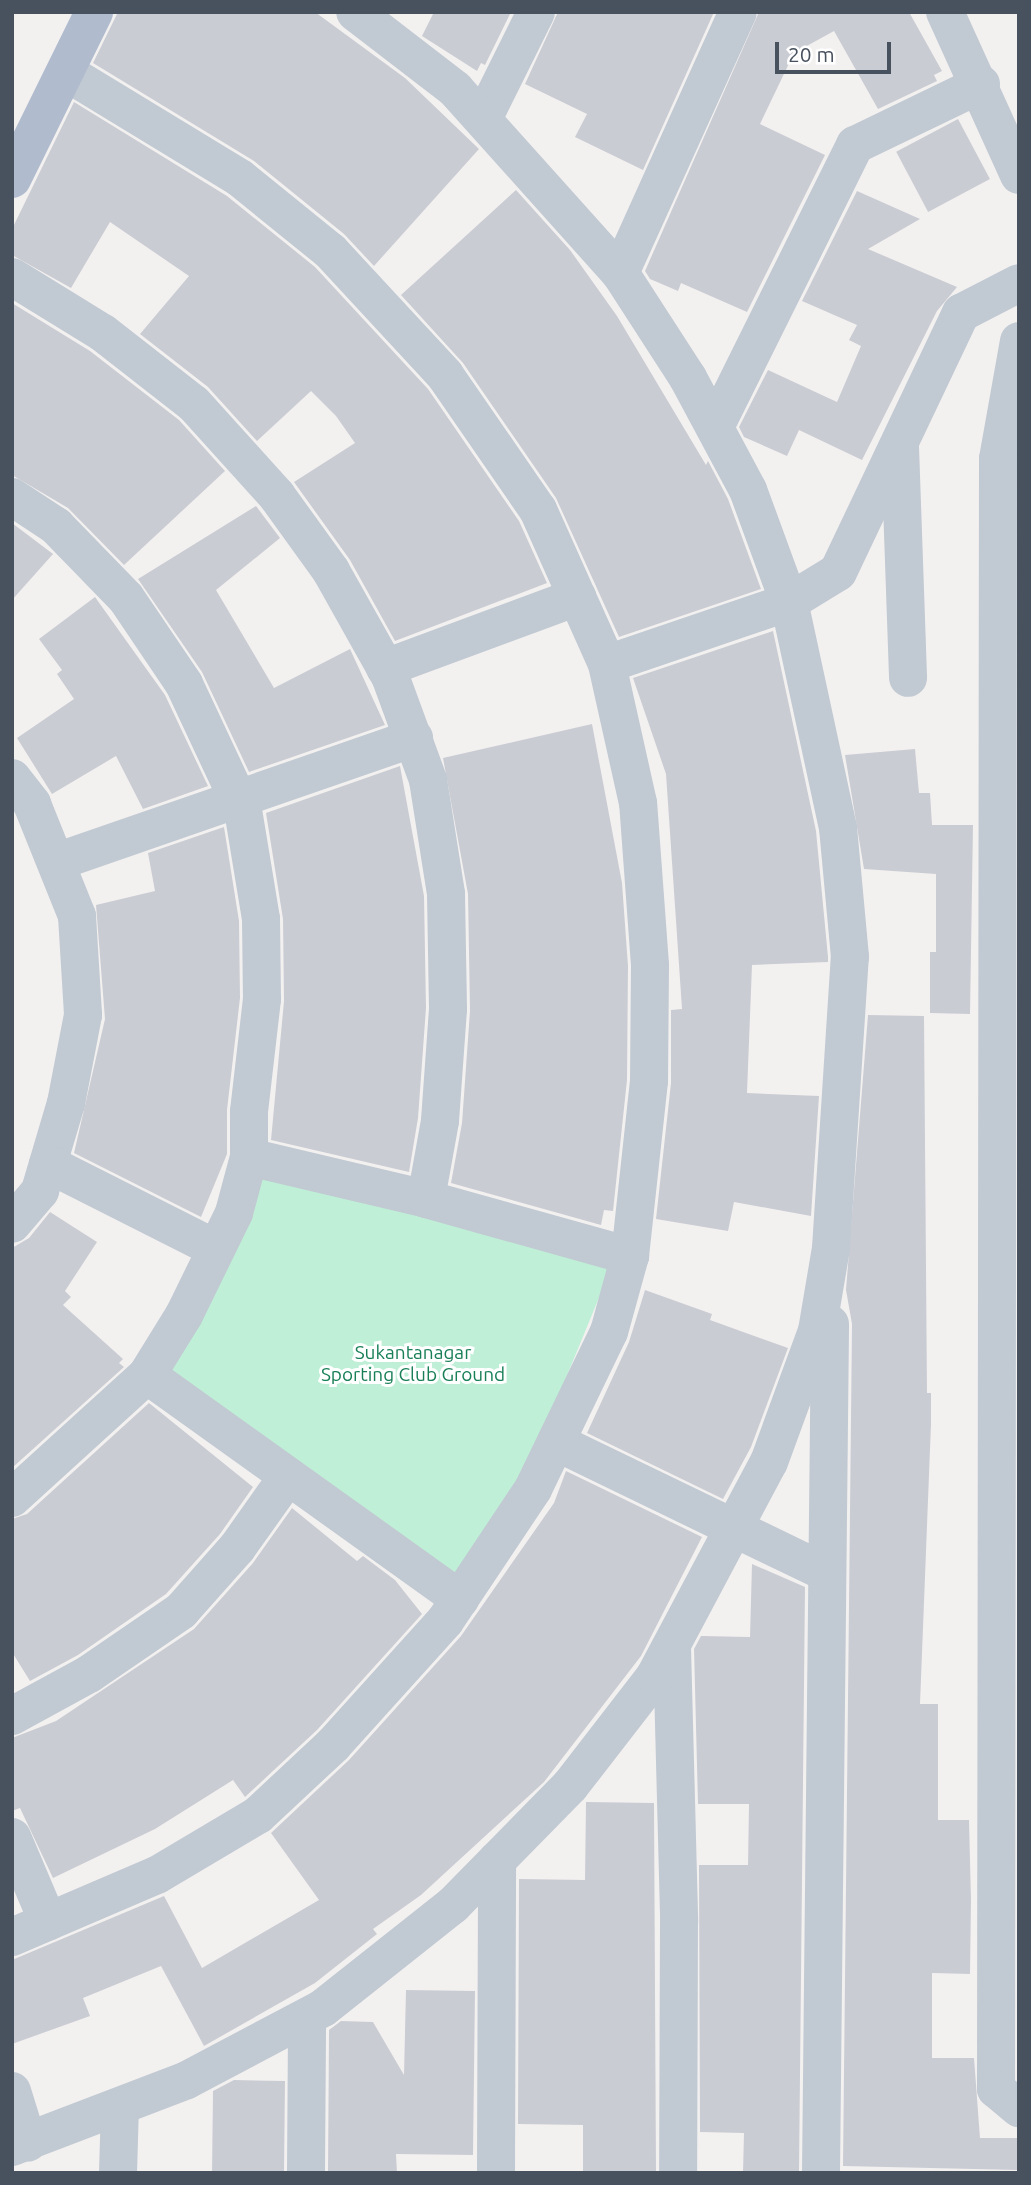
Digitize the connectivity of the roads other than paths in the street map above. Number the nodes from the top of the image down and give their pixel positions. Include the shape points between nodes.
1 (94, 12) edge
2 (355, 12) edge
3 (537, 12) edge
4 (738, 12) edge
5 (945, 12) edge
6 (66, 72) junction
7 (981, 84) junction
8 (483, 119) junction
9 (1019, 175) edge
10 (12, 179) edge
11 (620, 273) junction
12 (12, 277) edge
13 (1019, 283) edge
14 (1019, 341) edge
15 (715, 427) junction
16 (900, 441) junction
17 (12, 497) edge
18 (577, 597) junction
19 (789, 602) junction
20 (607, 664) junction
21 (386, 668) junction
22 (908, 678) dead end
23 (414, 738) junction
24 (12, 778) edge
25 (237, 797) junction
26 (56, 862) junction
27 (249, 1157) junction
28 (48, 1164) junction
29 (426, 1199) junction
30 (12, 1224) edge
31 (831, 1248) junction
32 (216, 1249) junction
33 (630, 1256) junction
34 (147, 1375) junction
35 (556, 1442) junction
36 (288, 1476) junction
37 (12, 1498) edge
38 (735, 1530) junction
39 (827, 1573) junction
40 (460, 1599) junction
41 (672, 1647) junction
42 (12, 1716) edge
43 (12, 1837) edge
44 (497, 1860) junction
45 (48, 1922) junction
46 (12, 1937) edge
47 (307, 2017) junction
48 (12, 2091) edge
49 (120, 2107) junction
50 (1019, 2108) edge
51 (20, 2145) edge
52 (118, 2173) edge
53 (306, 2173) edge
54 (496, 2173) edge
55 (678, 2173) edge
56 (821, 2173) edge

1 - 6 main road
2 - 8 street via 455,89
3 - 8 street
4 - 11 street
5 - 7 street
6 - 10 main road
6 - 18 street via 240,177 330,251 445,375 538,510
7 - 9 street
7 - 15 street via 855,145
8 - 11 street
11 - 15 street
12 - 21 street via 103,333 194,404 285,507 331,571
13 - 16 street via 961,313
14 - 50 street via 998,459 996,2089
15 - 19 street via 748,489
16 - 19 street via 838,572
16 - 22 street
17 - 25 street via 56,526 126,598 184,684
18 - 20 street
18 - 21 street
19 - 20 street
19 - 31 street via 838,828 850,957
20 - 33 street via 638,803 650,965 649,1081
21 - 23 street
23 - 25 street
23 - 29 street via 428,780 446,894 448,1009 440,1121
24 - 26 street via 32,804
25 - 26 street
25 - 27 street via 261,919 262,999 249,1112
26 - 28 street via 77,916 83,1015 66,1103
27 - 29 street
27 - 32 street via 234,1213
28 - 30 street via 40,1191
28 - 32 street
29 - 33 street
31 - 38 street via 817,1331 769,1462
31 - 39 street
32 - 34 street
33 - 35 street via 609,1332
34 - 36 street
34 - 37 street
35 - 38 street via 679,1498
35 - 40 street via 533,1489
36 - 40 street
36 - 42 street via 237,1548 181,1611 89,1674
38 - 39 street
38 - 41 street
39 - 56 street
40 - 45 street via 333,1745 258,1815 157,1875
41 - 44 street via 570,1786
41 - 55 street via 679,1922
43 - 45 street
44 - 47 street via 453,1905
44 - 54 street
45 - 46 street
47 - 49 street via 187,2080
47 - 53 street
48 - 51 street
49 - 51 street
49 - 52 street

